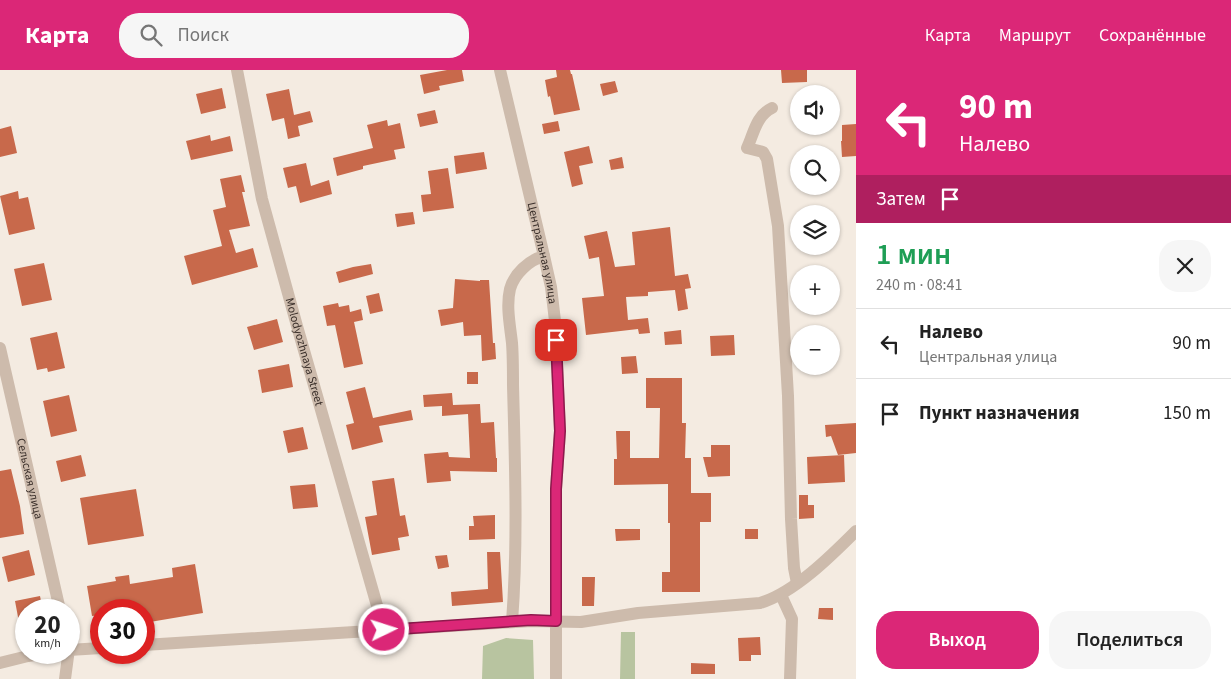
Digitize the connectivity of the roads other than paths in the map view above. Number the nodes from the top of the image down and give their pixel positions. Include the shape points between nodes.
1 (237, 70) edge
2 (500, 70) edge
3 (772, 108) dead end
4 (544, 256) junction
5 (0, 348) edge
6 (856, 532) edge
7 (797, 583) junction
8 (781, 595) junction
9 (57, 599) edge
10 (556, 621) junction
11 (512, 622) junction
12 (384, 630) junction
13 (155, 644) edge
14 (15, 659) edge
15 (0, 663) edge
16 (67, 664) edge
17 (65, 679) edge
18 (556, 679) edge
19 (790, 679) edge

1 - 12 street, Molodyozhnaya Street via 262,199
2 - 4 street, Центральная улица
3 - 7 street via 760,118 747,148 763,152 767,159 778,226 791,519
4 - 10 street, Центральная улица via 555,321 560,431 556,489
4 - 11 street via 534,259 517,275 510,287 508,301 514,444
5 - 9 street, Сельская улица
6 - 7 street
7 - 8 street
8 - 10 street via 760,603 638,613 581,622
8 - 19 street via 792,619
10 - 11 street
10 - 18 street, Центральная улица
11 - 12 street
12 - 13 street
14 - 15 street
16 - 17 street

